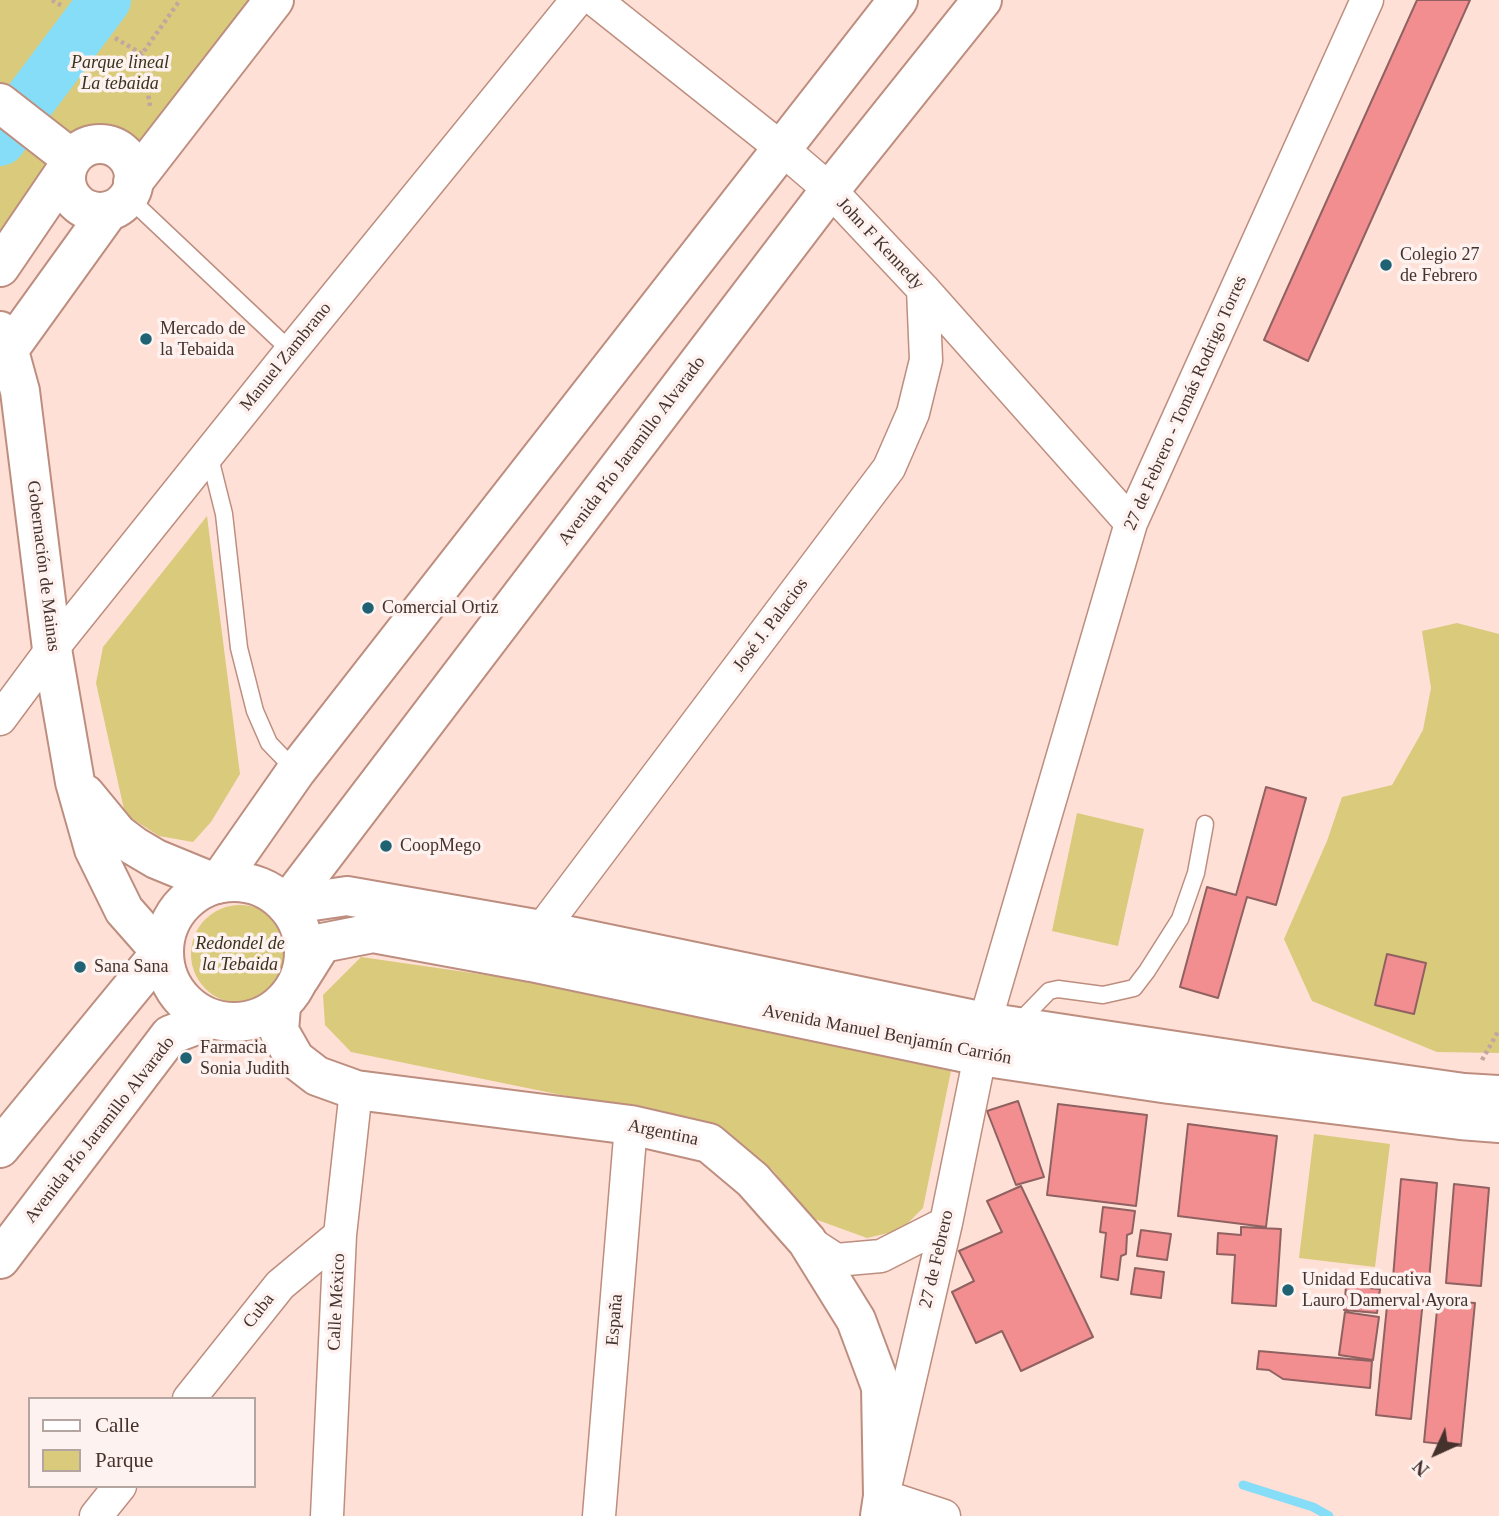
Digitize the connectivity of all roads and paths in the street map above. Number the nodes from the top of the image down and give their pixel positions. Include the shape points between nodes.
1 (52, 0) edge
2 (180, 0) edge
3 (274, 0) edge
4 (577, 0) edge
5 (595, 0) edge
6 (898, 0) edge
7 (982, 0) edge
8 (1367, 0) edge
9 (64, 7) dead end
10 (115, 38) dead end
11 (0, 103) edge
12 (781, 148) junction
13 (66, 160) junction
14 (830, 190) junction
15 (123, 197) junction
16 (0, 267) edge
17 (923, 289) junction
18 (3, 348) edge
19 (290, 351) junction
20 (209, 454) junction
21 (1131, 523) junction
22 (52, 649) junction
23 (0, 719) edge
24 (296, 771) junction
25 (75, 782) junction
26 (1205, 824) dead end
27 (217, 884) junction
28 (286, 905) junction
29 (536, 946) junction
30 (161, 952) junction
31 (290, 992) junction
32 (212, 1019) junction
33 (994, 1034) junction
34 (356, 1090) junction
35 (1499, 1095) edge
36 (1499, 1123) edge
37 (631, 1125) junction
38 (0, 1148) edge
39 (946, 1223) junction
40 (340, 1235) junction
41 (807, 1241) junction
42 (0, 1259) edge
43 (191, 1397) edge
44 (118, 1488) edge
45 (882, 1506) edge
46 (96, 1516) edge
47 (327, 1516) edge
48 (599, 1516) edge
49 (944, 1516) edge

1 - 9 path
2 - 10 path via 142,54
3 - 15 main road
4 - 19 street, Manuel Zambrano
5 - 12 street, John F Kennedy
6 - 12 main road
7 - 14 main road, Avenida Pío Jaramillo Alvarado
8 - 21 street, 27 de Febrero - Tomás Rodrigo Torres
11 - 13 main road
12 - 14 street, John F Kennedy
12 - 24 main road
13 - 15 main road via 67,190 88,210 98,213
13 - 15 main road via 92,145 110,146 130,164
13 - 16 main road
14 - 17 street, John F Kennedy
14 - 28 main road, Avenida Pío Jaramillo Alvarado
15 - 18 main road
15 - 19 lane
17 - 21 street, John F Kennedy
17 - 29 street, José J. Palacios via 926,360 913,413 889,468
18 - 22 main road, Gobernación de Mainas via 20,391
19 - 20 street, Manuel Zambrano
20 - 22 street, Manuel Zambrano
20 - 24 lane via 224,514 239,648 255,711 268,743
21 - 33 street, 27 de Febrero - Tomás Rodrigo Torres
22 - 23 street, Manuel Zambrano
22 - 25 main road, Gobernación de Mainas
24 - 27 main road
25 - 27 main road via 118,834 134,846
25 - 30 main road, Gobernación de Mainas via 94,849 124,910
26 - 33 lane via 1196,873 1180,919 1134,988 1103,995 1049,991
27 - 28 main road via 242,883 266,890
27 - 30 main road via 200,891 171,918
28 - 29 main road, Avenida Manuel Benjamín Carrión via 347,897
28 - 31 main road via 302,932 304,948
29 - 31 main road, Avenida Manuel Benjamín Carrión via 373,933 322,943
29 - 33 main road, Avenida Manuel Benjamín Carrión
30 - 32 main road via 165,972 178,994
30 - 38 main road
31 - 32 main road via 266,1016 230,1022
31 - 34 main road, Argentina via 279,1031 295,1059 317,1076
32 - 42 main road, Avenida Pío Jaramillo Alvarado via 170,1035
33 - 35 main road, Avenida Manuel Benjamín Carrión
33 - 36 main road, Avenida Manuel Benjamín Carrión via 1168,1084
33 - 39 street, 27 de Febrero
34 - 37 main road, Argentina
34 - 40 street, Calle México
37 - 41 main road, Argentina via 709,1143 752,1180
37 - 48 street, España
39 - 41 street via 881,1256 836,1260
39 - 45 street, 27 de Febrero
40 - 43 street, Cuba via 280,1285
40 - 47 street, Calle México
41 - 45 main road, Argentina via 856,1320 881,1387
44 - 46 street
45 - 49 street

